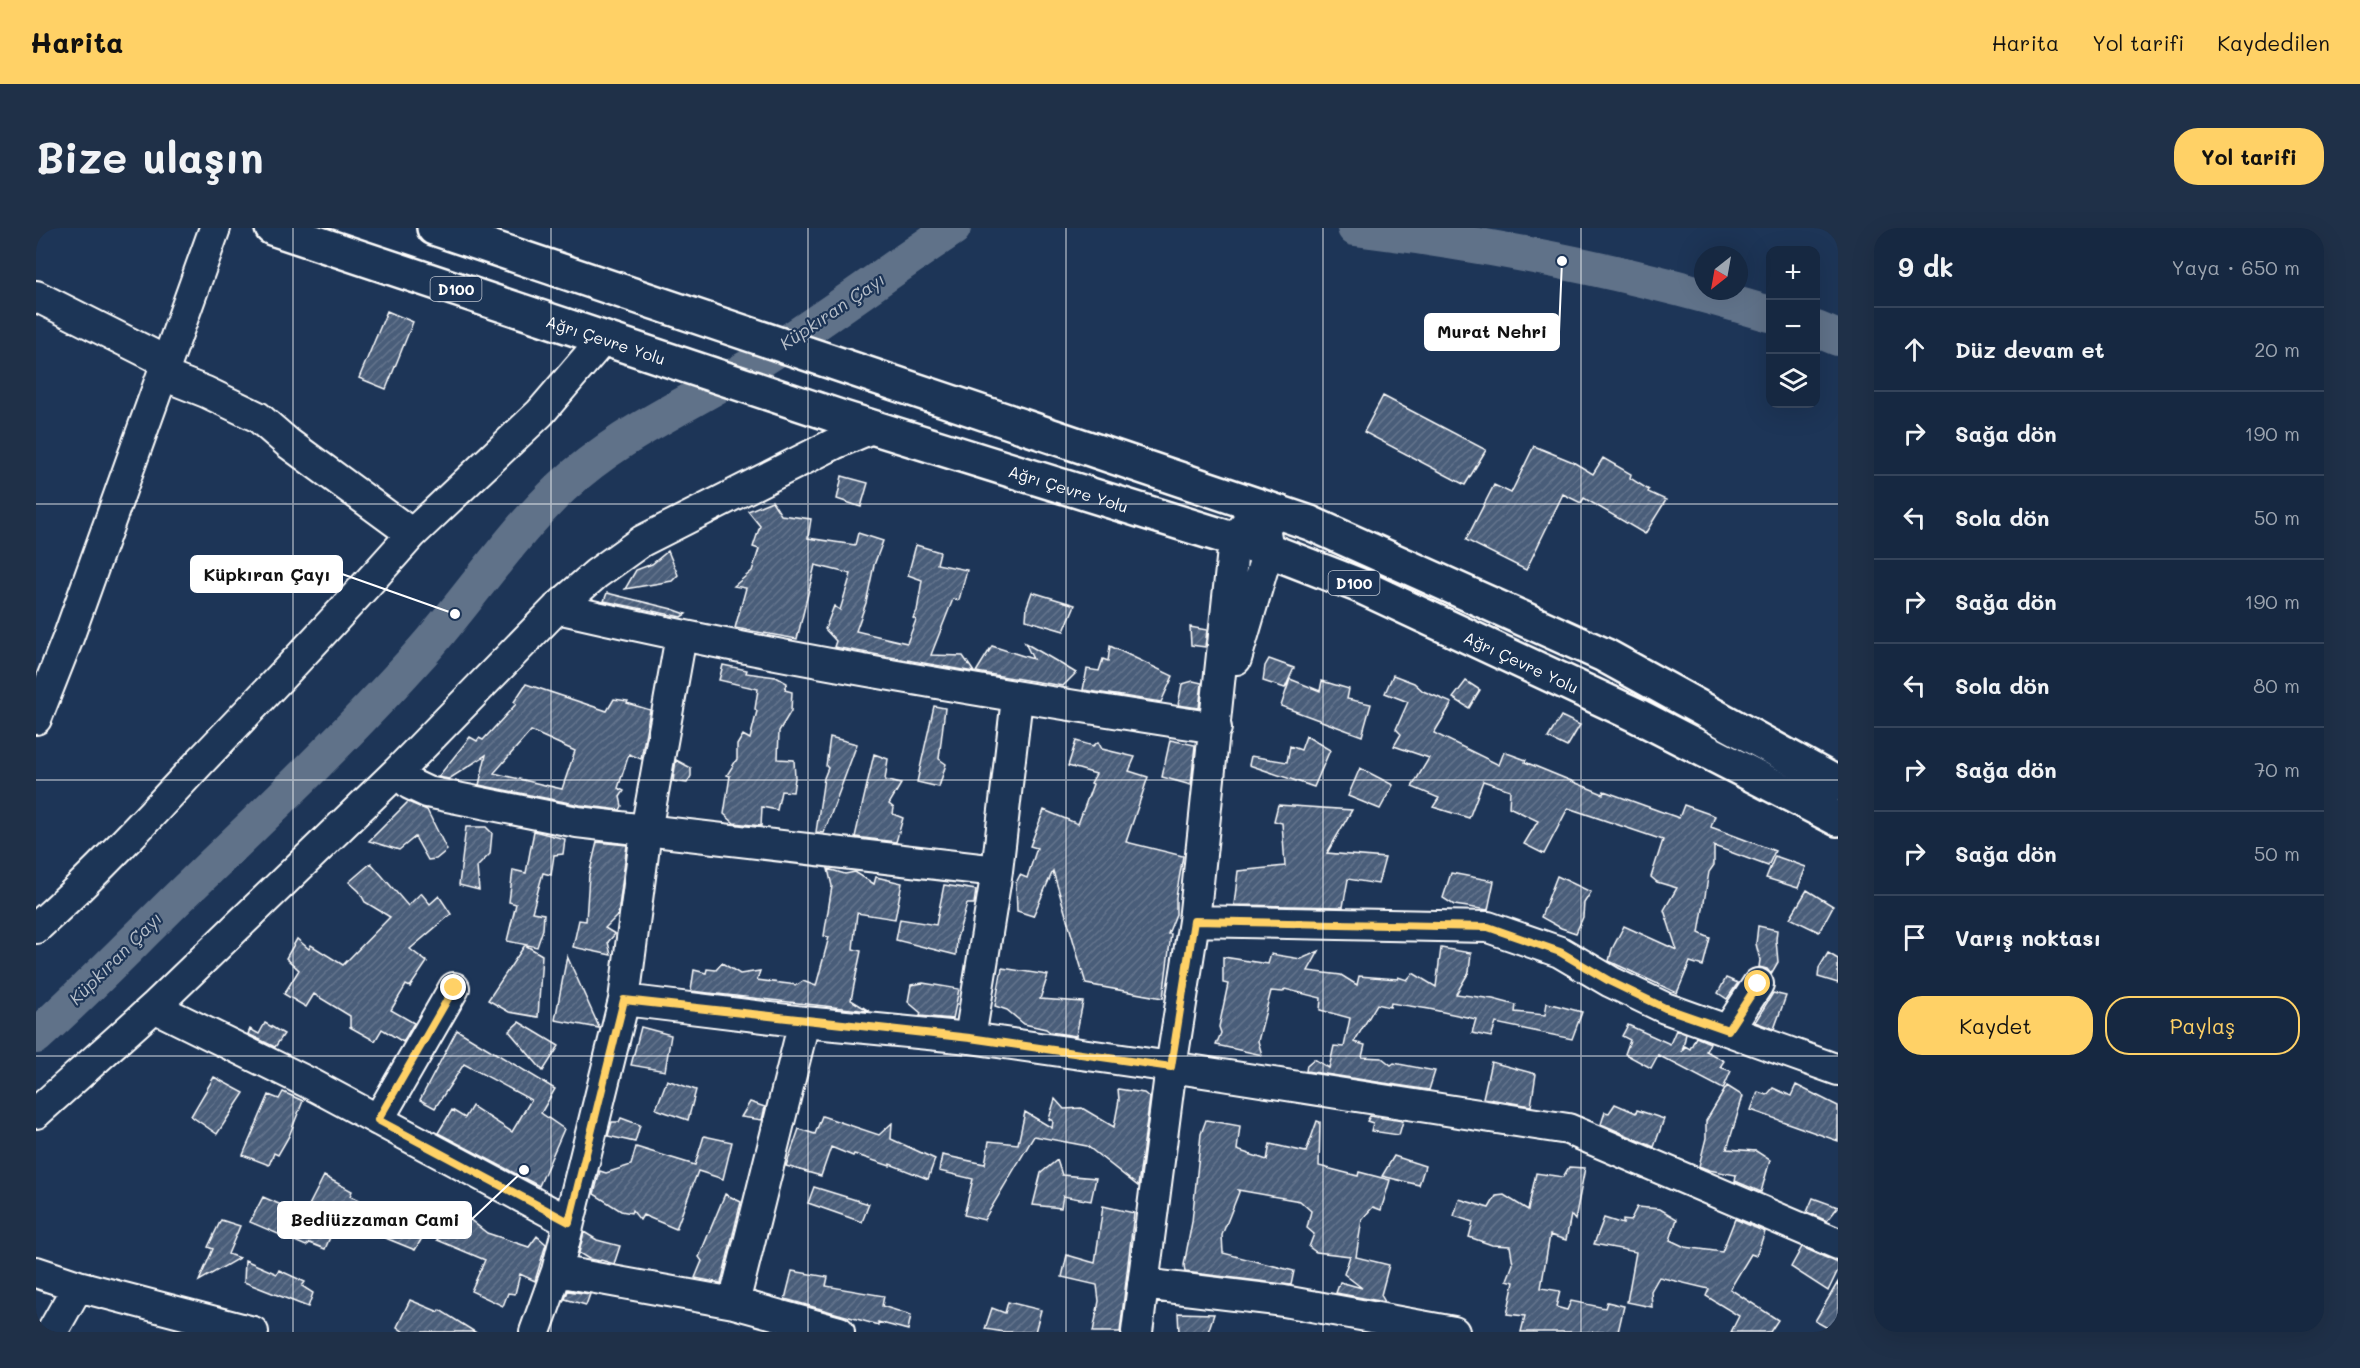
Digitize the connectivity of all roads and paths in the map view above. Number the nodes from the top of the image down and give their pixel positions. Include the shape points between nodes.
1 (215, 228) edge
2 (272, 228) edge
3 (434, 228) edge
4 (36, 296) edge
5 (604, 338) junction
6 (165, 369) junction
7 (874, 427) junction
8 (1260, 507) junction
9 (412, 534) junction
10 (1234, 540) junction
11 (1268, 550) junction
12 (557, 608) junction
13 (681, 636) junction
14 (1017, 698) junction
15 (36, 719) edge
16 (1216, 728) junction
17 (397, 772) junction
18 (1838, 784) edge
19 (1838, 819) edge
20 (646, 831) junction
21 (997, 871) junction
22 (1194, 921) junction
23 (36, 928) edge
24 (1758, 984) dead end
25 (454, 988) dead end
26 (624, 1000) junction
27 (154, 1007) junction
28 (804, 1022) junction
29 (1728, 1030) junction
30 (970, 1038) junction
31 (1171, 1067) junction
32 (1838, 1070) edge
33 (36, 1113) edge
34 (378, 1120) junction
35 (569, 1222) junction
36 (1838, 1244) edge
37 (557, 1271) junction
38 (36, 1272) edge
39 (1143, 1284) junction
40 (78, 1286) junction
41 (734, 1303) junction
42 (52, 1332) edge
43 (253, 1332) edge
44 (535, 1332) edge
45 (839, 1332) edge
46 (1137, 1332) edge
47 (1454, 1332) edge

1 - 6 street
2 - 5 highway, Ağrı Çevre Yolu / D100
3 - 8 highway, D100
4 - 6 street
5 - 7 highway, Ağrı Çevre Yolu / D100
5 - 9 street via 540,413
6 - 9 street via 258,417
6 - 15 street
7 - 10 highway, Ağrı Çevre Yolu / D100
7 - 12 street via 642,541
8 - 10 street
8 - 11 street
8 - 18 highway, D100 via 1310,523 1604,655
9 - 23 street via 132,835
10 - 11 highway, Ağrı Çevre Yolu / D100
10 - 16 street
11 - 16 street
11 - 19 highway, Ağrı Çevre Yolu / D100 via 1358,585 1638,716
12 - 13 street
12 - 17 street
13 - 14 street
13 - 20 street
14 - 16 street
14 - 21 street
16 - 22 street
17 - 20 street via 427,792 577,822
17 - 27 street
20 - 21 street
20 - 26 street
21 - 30 street
22 - 29 street via 1488,927 1560,952 1665,1008
22 - 31 street
24 - 29 street
25 - 34 street
26 - 28 street
26 - 35 street
27 - 33 street
27 - 34 street
28 - 30 street
28 - 41 street
29 - 32 street
30 - 31 street
31 - 36 street via 1568,1129
31 - 39 street
34 - 35 street
35 - 37 street
37 - 41 street
37 - 44 street
38 - 40 street
39 - 46 street
39 - 47 street via 1284,1301
40 - 42 street
40 - 43 street
41 - 45 street

